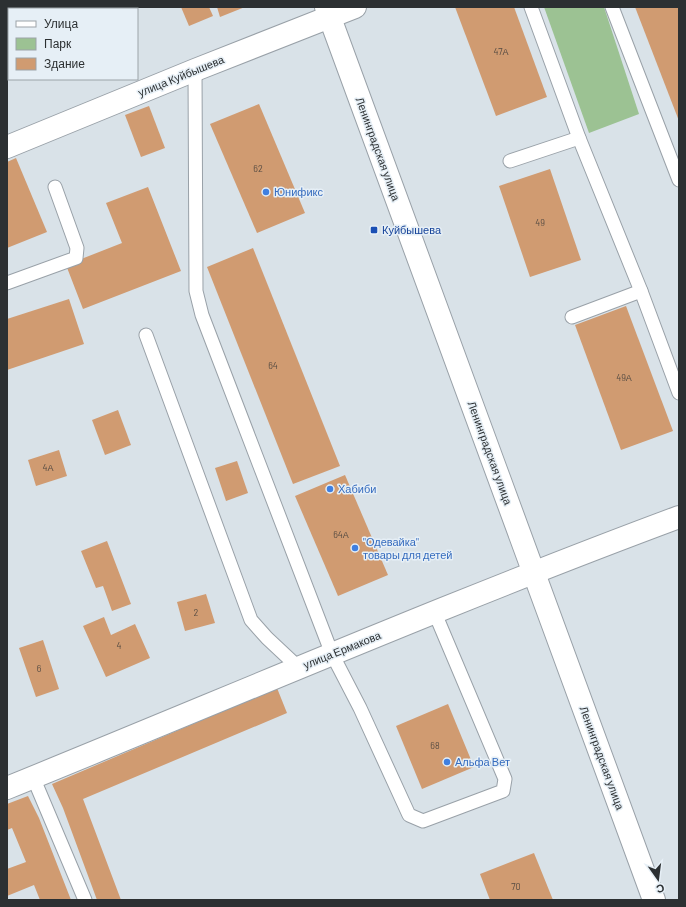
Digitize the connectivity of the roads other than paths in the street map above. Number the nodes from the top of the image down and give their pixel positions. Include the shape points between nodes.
1 (355, 7) edge
2 (531, 7) edge
3 (612, 7) edge
4 (328, 12) edge
5 (195, 70) junction
6 (579, 138) junction
7 (7, 147) edge
8 (510, 161) dead end
9 (679, 180) edge
10 (55, 187) dead end
11 (7, 283) edge
12 (641, 292) junction
13 (572, 317) dead end
14 (146, 336) dead end
15 (679, 393) edge
16 (679, 516) edge
17 (534, 573) junction
18 (434, 611) junction
19 (332, 654) junction
20 (299, 668) junction
21 (33, 777) junction
22 (7, 788) edge
23 (85, 900) edge
24 (654, 900) edge

1 - 4 main road, улица Куйбышева
2 - 6 lane
3 - 9 lane
4 - 5 main road, улица Куйбышева
4 - 17 main road, Ленинградская улица
5 - 7 main road, улица Куйбышева
5 - 19 lane via 196,291 202,315
6 - 8 lane
6 - 12 lane
10 - 11 lane via 77,248 76,258
12 - 13 lane
12 - 15 lane
14 - 20 lane via 251,620
16 - 17 main road, улица Ермакова
17 - 18 main road, улица Ермакова
17 - 24 main road, Ленинградская улица
18 - 19 main road, улица Ермакова
18 - 19 lane via 504,779 504,791 423,821 409,815
19 - 20 main road, улица Ермакова
20 - 21 main road, улица Ермакова
21 - 22 main road, улица Ермакова
21 - 23 lane

